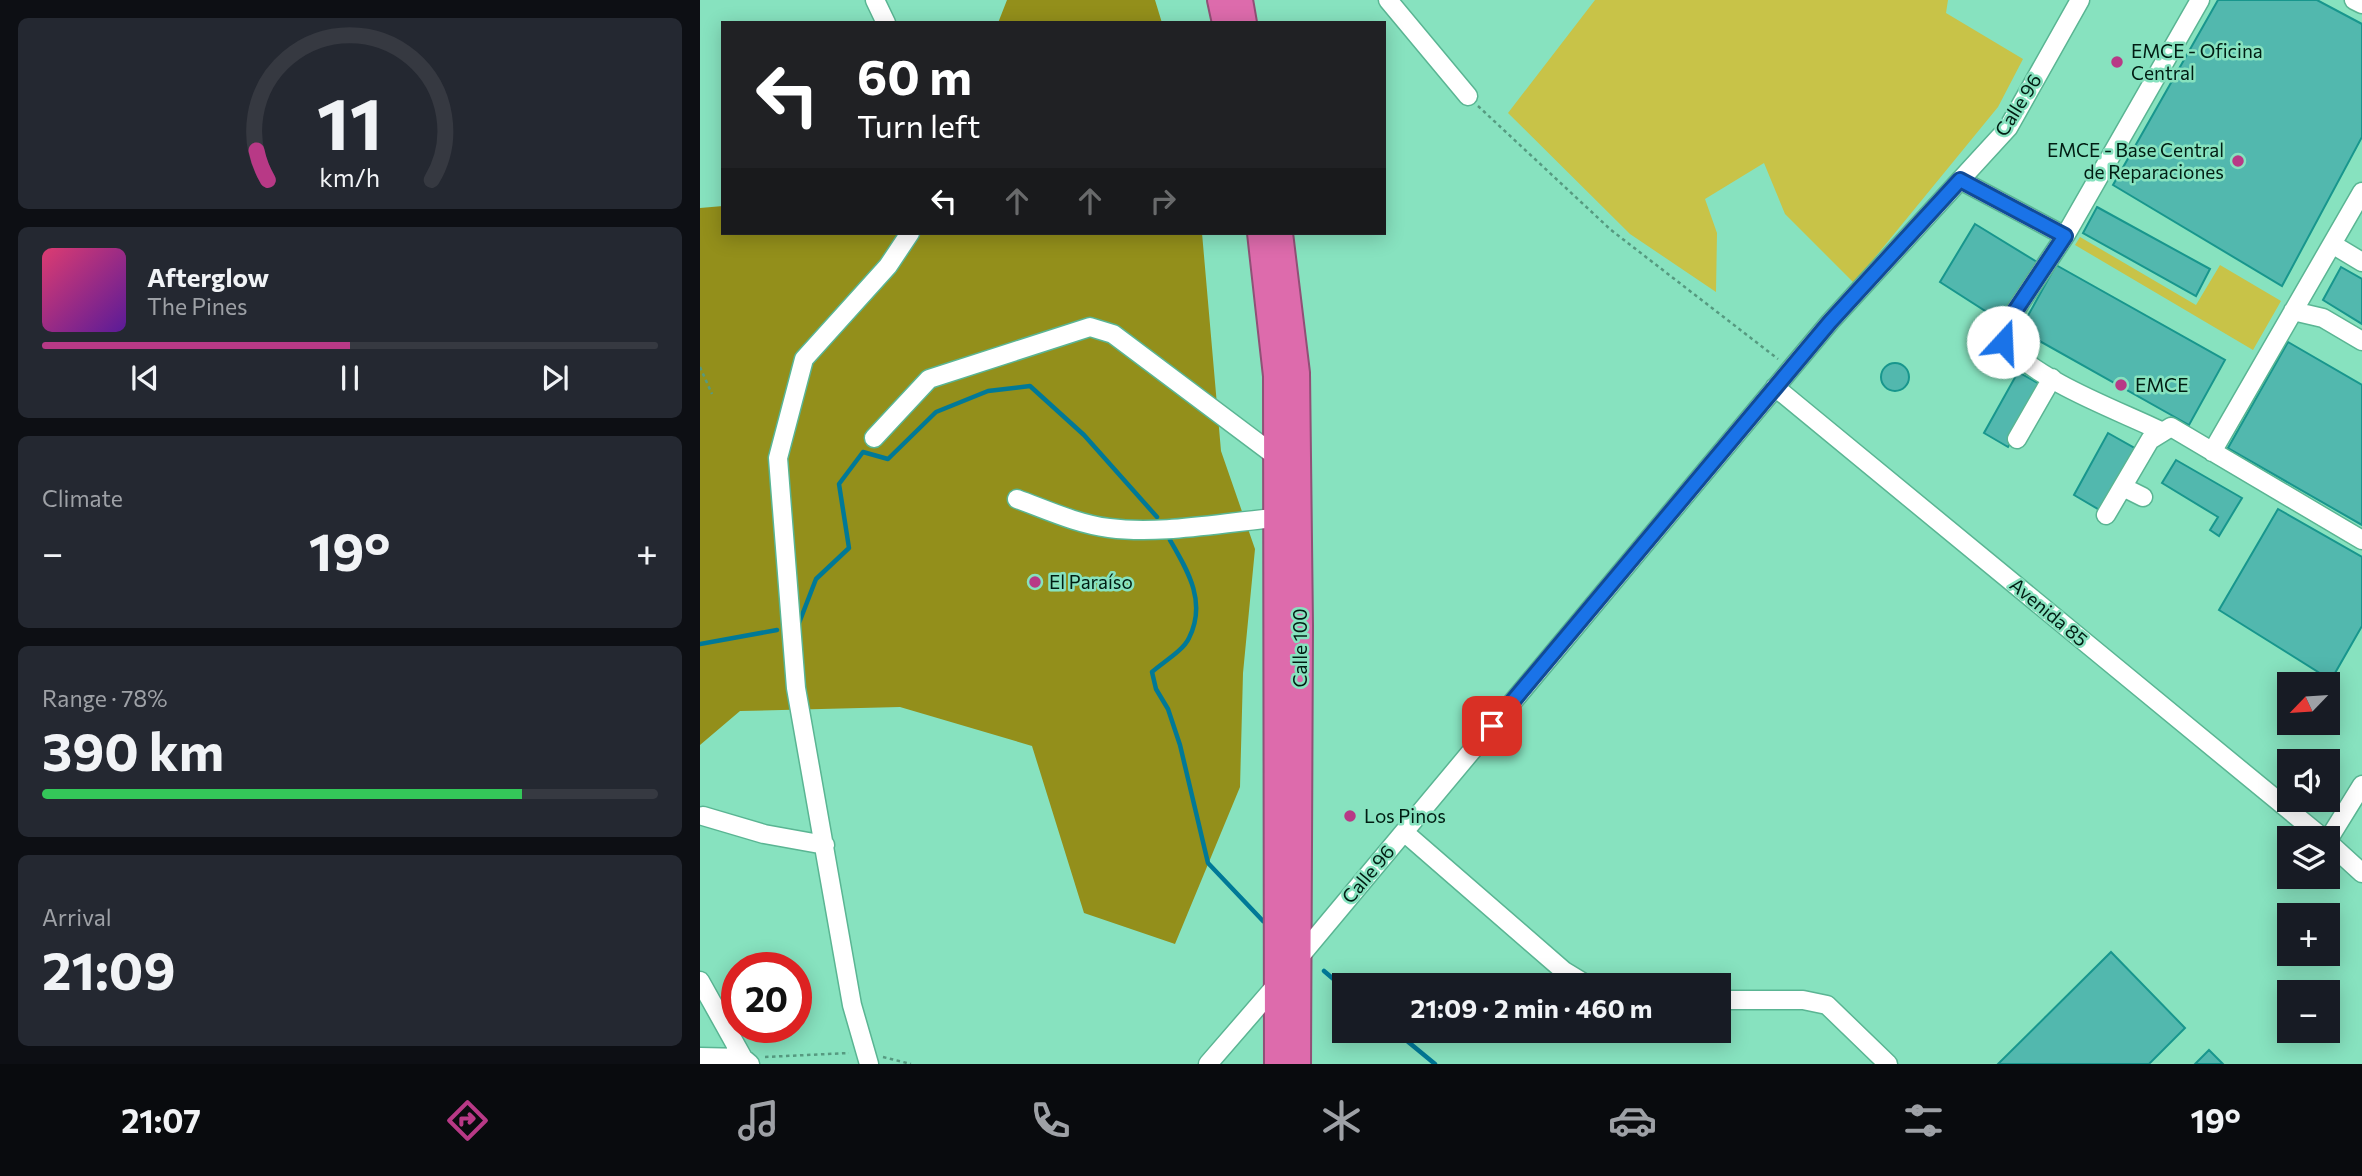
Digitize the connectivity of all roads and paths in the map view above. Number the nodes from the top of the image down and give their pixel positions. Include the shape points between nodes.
1 (876, 0) edge
2 (1220, 0) edge
3 (1240, 0) edge
4 (1388, 0) edge
5 (2080, 0) edge
6 (2200, 0) edge
7 (2354, 0) edge
8 (2362, 4) edge
9 (885, 21) edge
10 (1225, 21) edge
11 (1244, 21) edge
12 (1468, 96) joint
13 (1960, 180) junction
14 (2362, 192) edge
15 (909, 235) edge
16 (1259, 235) edge
17 (1280, 235) edge
18 (2065, 236) junction
19 (2332, 244) junction
20 (2362, 262) edge
21 (2293, 312) junction
22 (2362, 341) edge
23 (700, 367) edge
24 (1790, 368) junction
25 (2052, 378) junction
26 (1775, 387) junction
27 (712, 394) dead end
28 (2163, 432) junction
29 (874, 438) dead end
30 (2017, 439) dead end
31 (2213, 452) junction
32 (1277, 457) junction
33 (2123, 486) junction
34 (2143, 497) dead end
35 (1017, 499) dead end
36 (2106, 515) dead end
37 (1277, 518) junction
38 (2362, 540) edge
39 (2362, 785) edge
40 (703, 816) dead end
41 (2309, 826) edge
42 (2335, 826) edge
43 (1404, 832) junction
44 (825, 845) junction
45 (2340, 853) edge
46 (2362, 873) edge
47 (1301, 956) junction
48 (1567, 973) edge
49 (700, 981) edge
50 (1279, 982) junction
51 (1731, 1000) edge
52 (700, 1057) edge
53 (867, 1058) edge
54 (746, 1061) edge
55 (911, 1064) edge
56 (1208, 1064) edge
57 (1277, 1064) edge
58 (1298, 1064) edge
59 (1888, 1064) edge

1 - 9 street
2 - 10 highway
3 - 11 highway
4 - 12 street
5 - 13 street, Calle 96 via 2008,128
6 - 18 street
7 - 8 street
12 - 24 path via 1611,230
13 - 18 street
13 - 24 street, Calle 96
14 - 19 street
15 - 44 street via 888,266 804,359 778,458 796,688
16 - 32 highway, Calle 100 via 1276,376
17 - 47 highway, Calle 100 via 1297,373
18 - 25 street via 2003,329 2003,342 2012,352
19 - 20 street
19 - 21 street
21 - 22 street via 2323,318
21 - 31 street
23 - 27 path
24 - 26 street, Calle 96
25 - 28 street
25 - 30 street
26 - 41 street, Avenida 85
26 - 43 street, Calle 96
28 - 31 street via 2171,427
28 - 33 street via 2150,440
29 - 32 street via 929,379 1090,327 1113,334
31 - 38 street
32 - 37 highway, Calle 100
33 - 34 street
33 - 36 street
35 - 37 street via 1112,528
37 - 50 highway, Calle 100
39 - 42 street
40 - 44 street
43 - 47 street, Calle 96
43 - 48 street
44 - 53 street via 852,1005
45 - 46 street, Avenida 85
47 - 50 street, Calle 96
47 - 58 highway, Calle 100
49 - 54 street
50 - 56 street, Calle 96
50 - 57 highway, Calle 100
51 - 59 street via 1803,1000 1827,1005
52 - 54 street
53 - 54 path
53 - 55 path

